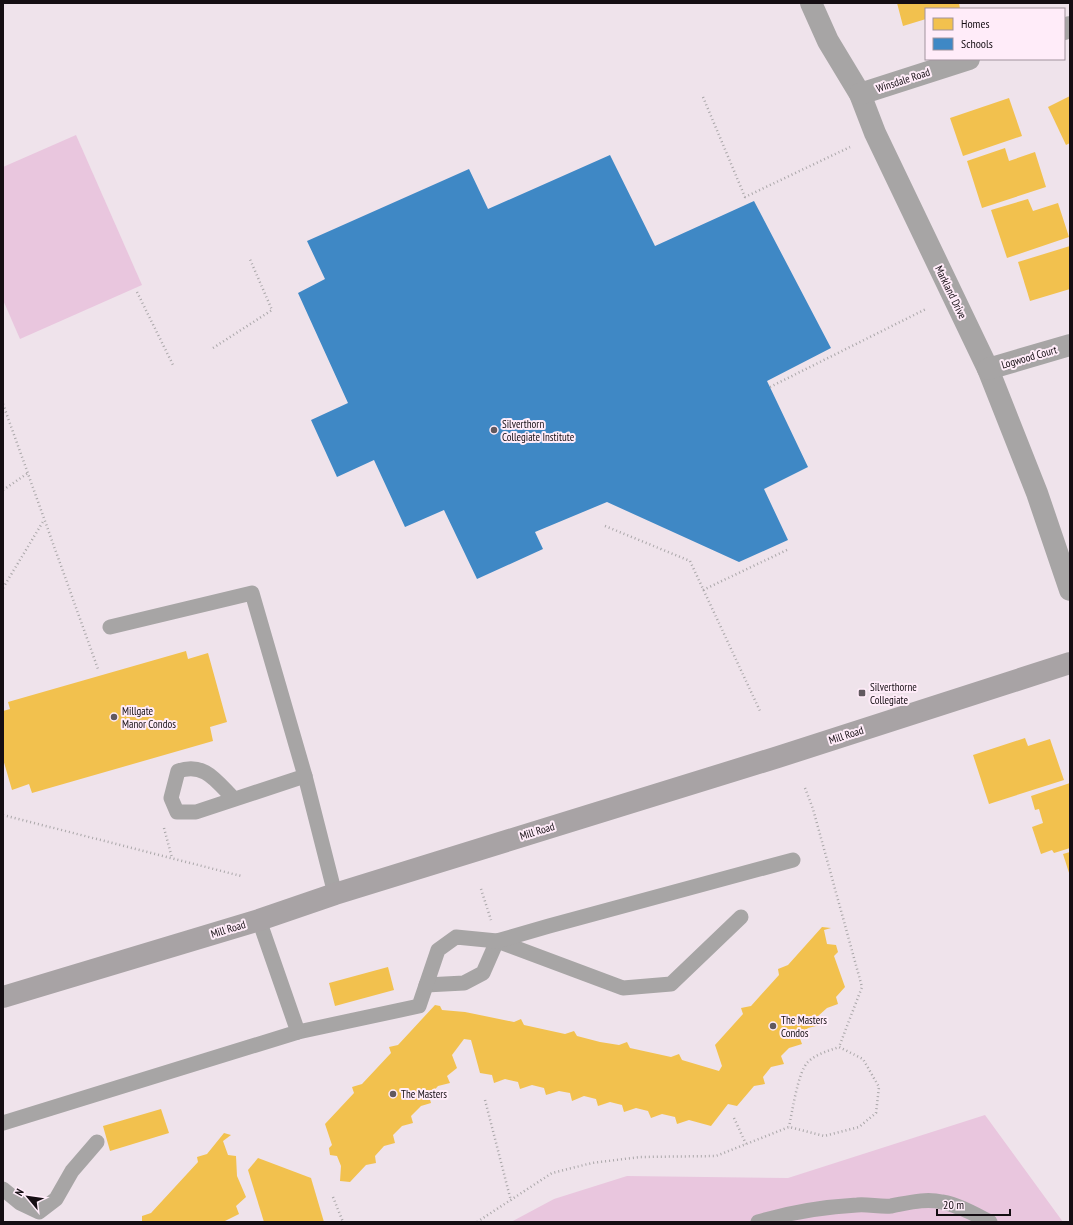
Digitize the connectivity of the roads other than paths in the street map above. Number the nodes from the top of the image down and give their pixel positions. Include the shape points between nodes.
1 (811, 3) edge
2 (966, 60) edge
3 (860, 94) junction
4 (1070, 345) edge
5 (988, 369) junction
6 (1070, 590) edge
7 (110, 627) dead end
8 (1070, 663) edge
9 (305, 776) junction
10 (234, 799) dead end
11 (793, 860) dead end
12 (335, 894) junction
13 (741, 917) dead end
14 (259, 920) junction
15 (497, 942) junction
16 (426, 986) junction
17 (3, 997) edge
18 (298, 1032) junction
19 (3, 1124) edge
20 (97, 1142) dead end
21 (3, 1189) edge
22 (758, 1222) edge
23 (990, 1222) edge

1 - 3 street, Markland Drive via 828,41
2 - 3 street, Winsdale Road
3 - 5 street, Markland Drive via 875,133
4 - 5 street, Logwood Court
5 - 6 street, Markland Drive via 1037,493
7 - 9 lane via 252,593
8 - 12 street, Mill Road
9 - 10 lane
9 - 12 lane
11 - 15 lane
12 - 14 street, Mill Road
13 - 15 lane via 671,984 623,988
14 - 17 street, Mill Road
14 - 18 lane
15 - 16 lane via 483,973 464,983
15 - 16 lane via 456,937 438,950
16 - 18 lane via 419,1006
18 - 19 lane
20 - 21 lane via 72,1171 56,1199 39,1212 20,1203
22 - 23 lane via 787,1213 838,1206 889,1206 926,1201 956,1205

